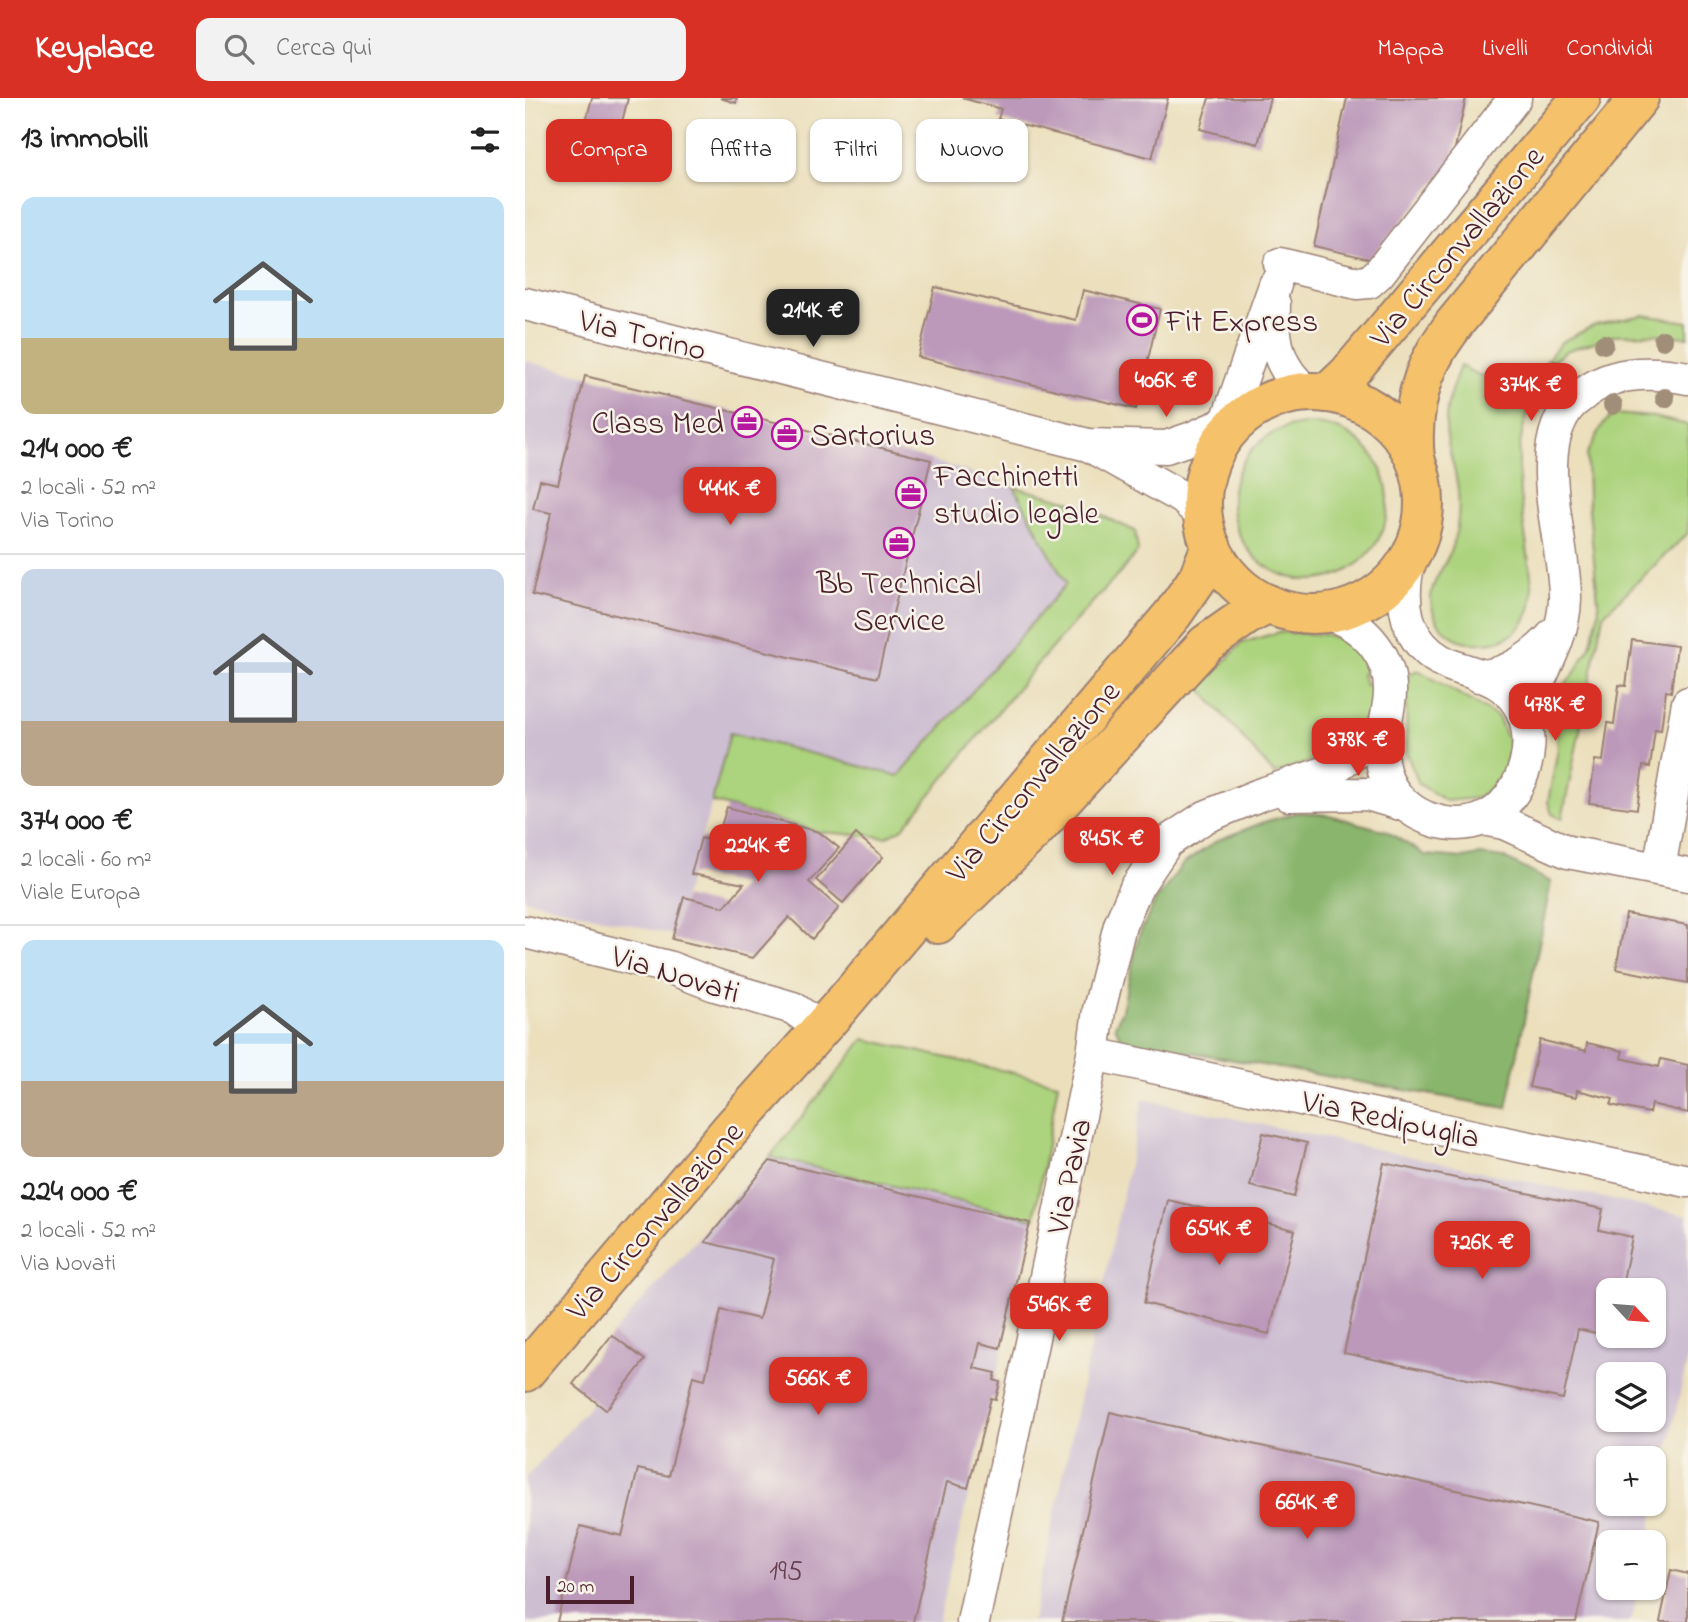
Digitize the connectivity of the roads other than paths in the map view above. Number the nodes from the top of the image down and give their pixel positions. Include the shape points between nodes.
1 (1515, 98) edge
2 (1581, 98) edge
3 (1639, 98) edge
4 (1280, 264) dead end
5 (525, 304) edge
6 (1688, 378) edge
7 (1318, 392) junction
8 (1230, 429) junction
9 (1088, 445) junction
10 (1415, 459) junction
11 (1207, 532) junction
12 (1410, 557) junction
13 (1268, 604) junction
14 (1325, 613) junction
15 (1562, 621) junction
16 (1479, 676) junction
17 (1688, 703) edge
18 (1524, 715) junction
19 (1383, 732) junction
20 (1259, 795) junction
21 (1407, 806) junction
22 (1483, 819) junction
23 (1673, 872) edge
24 (525, 932) edge
25 (831, 1017) junction
26 (1093, 1054) junction
27 (1688, 1181) edge
28 (525, 1371) edge
29 (973, 1622) edge

1 - 4 street via 1369,282
2 - 7 main road, Via Circonvallazione via 1348,374
3 - 10 main road, Via Circonvallazione via 1436,351 1417,405
5 - 9 street, Via Torino
6 - 15 street via 1630,374 1598,383 1563,416 1550,459 1564,583
7 - 8 main road via 1273,400
7 - 8 street via 1291,376 1281,358 1274,328 1275,285
7 - 10 main road via 1356,400 1384,417
8 - 9 street, Via Torino via 1166,447
8 - 11 main road via 1209,465 1204,485
9 - 11 street, Via Torino via 1182,498
10 - 12 main road via 1424,510
11 - 13 main road via 1222,567
11 - 25 main road, Via Circonvallazione via 1198,578 1173,614
12 - 14 main road via 1396,577 1374,595 1349,608
12 - 16 street via 1405,606 1416,638 1439,659
13 - 14 main road via 1294,612
13 - 25 main road, Via Circonvallazione via 1206,644 1034,831 950,914
14 - 19 street via 1357,628 1383,657 1391,692
15 - 16 street via 1525,660 1499,673
15 - 18 street
16 - 18 street via 1504,688
17 - 23 street
18 - 22 street via 1529,743 1523,770 1505,802
19 - 20 street, Via Pavia via 1330,771
19 - 21 street via 1384,772
20 - 21 street, Via Pavia via 1367,794
20 - 26 street, Via Pavia via 1205,817 1167,842 1136,888 1119,925
21 - 22 street, Via Pavia via 1441,822
22 - 23 street via 1504,823 1568,852
24 - 25 street, Via Novati via 668,967
25 - 28 main road, Via Circonvallazione
26 - 27 street, Via Redipuglia
26 - 29 street, Via Pavia

